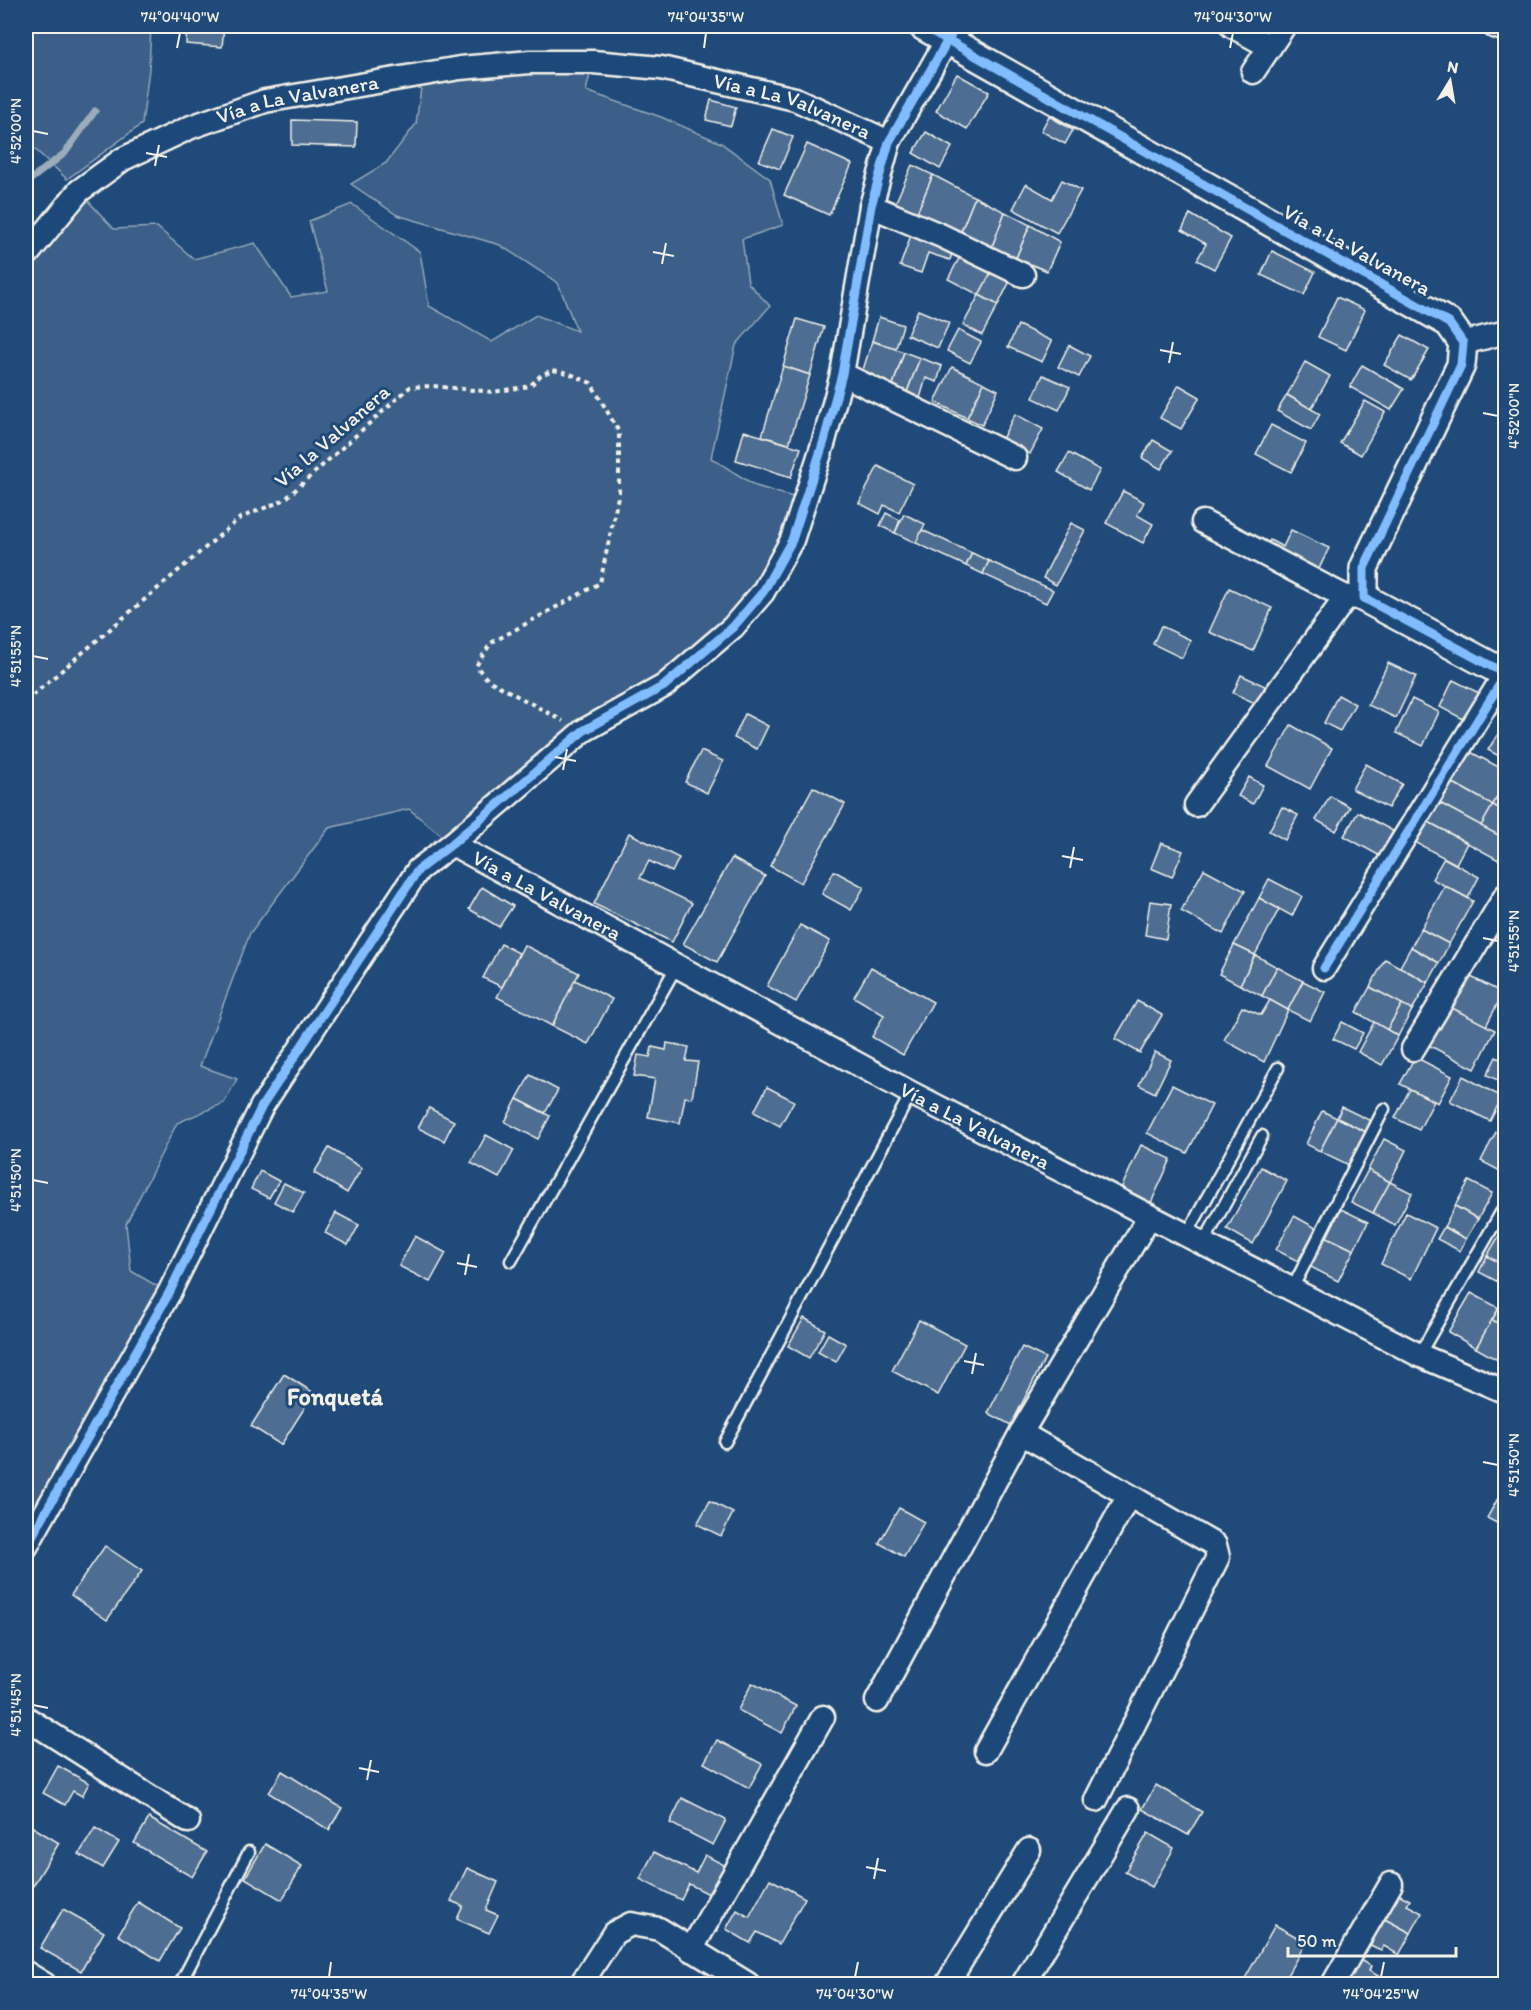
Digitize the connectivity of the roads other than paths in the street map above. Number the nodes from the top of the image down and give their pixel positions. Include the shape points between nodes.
1 (923, 26) edge
2 (1232, 26) edge
3 (1284, 26) edge
4 (1494, 26) edge
5 (1506, 30) edge
6 (952, 32) edge
7 (1270, 47) junction
8 (1253, 72) dead end
9 (889, 142) junction
10 (871, 206) junction
11 (26, 256) edge
12 (1023, 275) dead end
13 (1506, 332) edge
14 (1463, 343) junction
15 (842, 374) junction
16 (1016, 458) dead end
17 (1203, 522) dead end
18 (1355, 598) junction
19 (1506, 674) edge
20 (1196, 805) dead end
21 (452, 844) junction
22 (1506, 895) edge
23 (676, 967) junction
24 (1324, 968) dead end
25 (1413, 1049) dead end
26 (1278, 1068) dead end
27 (911, 1093) junction
28 (1384, 1109) dead end
29 (1262, 1136) dead end
30 (1506, 1204) edge
31 (1149, 1217) junction
32 (1195, 1240) junction
33 (511, 1262) dead end
34 (1292, 1289) junction
35 (1419, 1354) junction
36 (1506, 1392) edge
37 (1021, 1434) junction
38 (725, 1442) dead end
39 (1128, 1497) junction
40 (26, 1547) edge
41 (877, 1701) dead end
42 (823, 1717) dead end
43 (26, 1718) edge
44 (986, 1751) dead end
45 (1096, 1800) dead end
46 (1128, 1809) dead end
47 (188, 1821) dead end
48 (1029, 1850) dead end
49 (249, 1852) dead end
50 (1392, 1884) dead end
51 (691, 1950) junction
52 (26, 1973) edge
53 (44, 1984) edge
54 (180, 1984) edge
55 (581, 1984) edge
56 (748, 1984) edge
57 (947, 1984) edge
58 (1023, 1984) edge
59 (1333, 1984) edge

1 - 6 street
2 - 7 street
3 - 7 street
4 - 5 street
6 - 9 street, Vía a La Valvanera
6 - 14 street, Vía a La Valvanera via 1449,323
7 - 8 street
9 - 10 street
9 - 11 street, Vía a La Valvanera via 795,99 661,68 540,62 460,68 265,101 191,127 123,159 80,191
10 - 12 street
10 - 15 street
13 - 14 street
14 - 18 street via 1461,365 1364,568
15 - 16 street
15 - 21 street via 792,540 762,592 733,627 664,686 583,731
17 - 18 street
18 - 19 street
18 - 20 street
19 - 24 street
21 - 23 street, Vía a La Valvanera
21 - 40 street via 418,870 262,1106 169,1293
22 - 25 street
23 - 27 street, Vía a La Valvanera
23 - 33 lane
26 - 32 lane
27 - 31 street, Vía a La Valvanera
27 - 38 lane
28 - 34 lane
29 - 32 lane
30 - 35 lane
31 - 32 street, Vía a La Valvanera
31 - 37 street
32 - 34 street, Vía a La Valvanera
34 - 35 street, Vía a La Valvanera
35 - 36 street, Vía a La Valvanera
37 - 39 street
37 - 41 street
39 - 44 street
39 - 45 street via 1206,1537 1215,1545 1218,1557
42 - 51 street
43 - 47 street
46 - 58 street
48 - 57 street
49 - 54 lane
50 - 59 street
51 - 55 street via 659,1929 632,1923 614,1933
51 - 56 street
52 - 53 street

